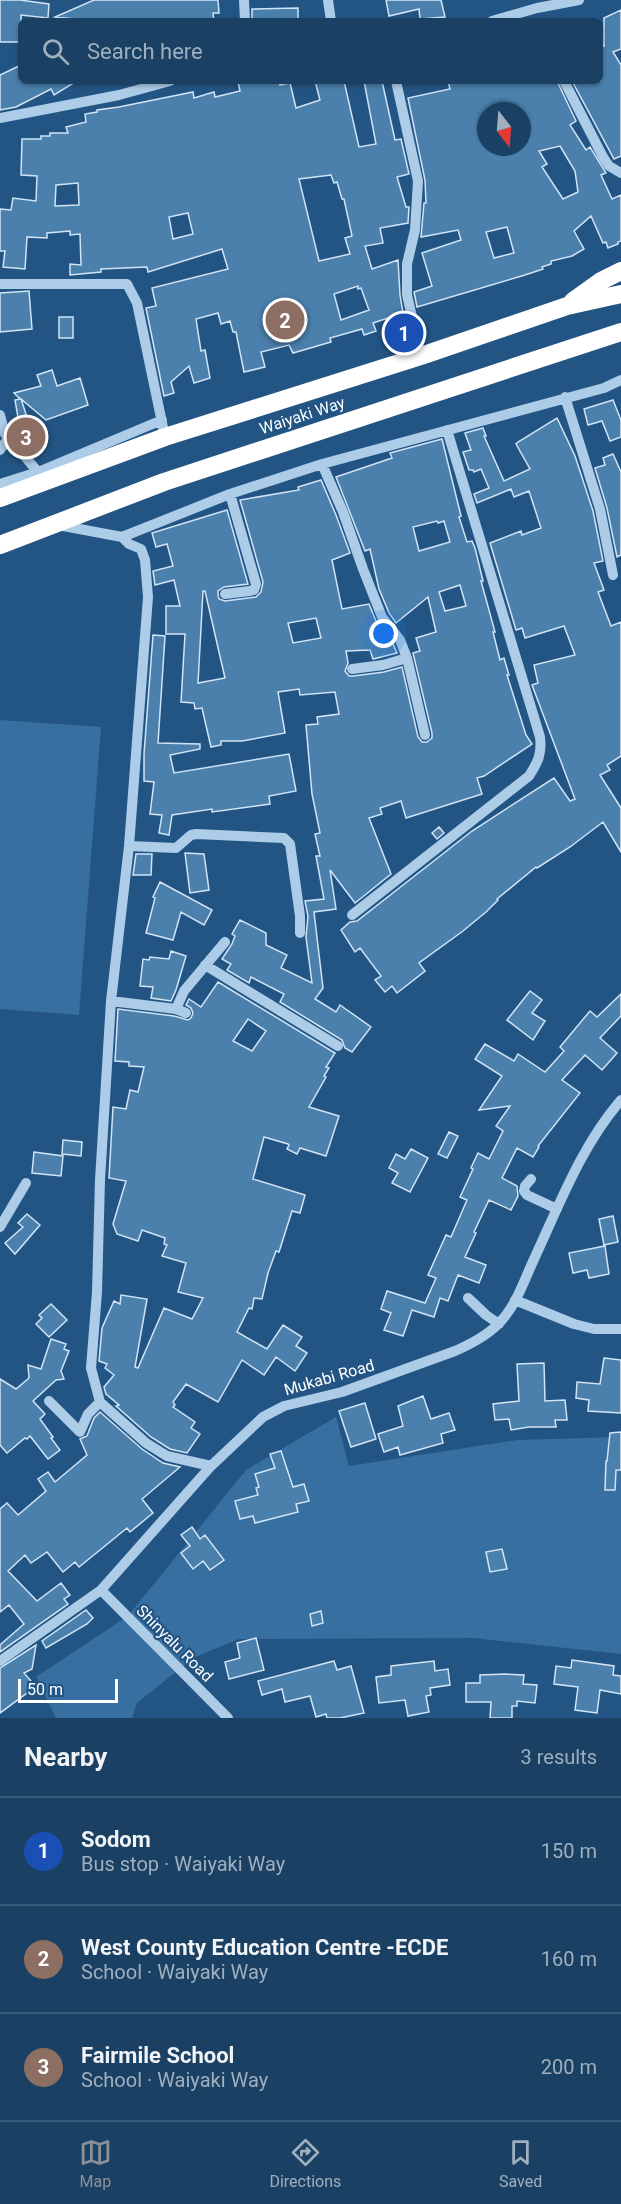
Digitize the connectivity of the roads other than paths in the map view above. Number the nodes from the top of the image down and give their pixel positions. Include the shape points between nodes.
1 (244, 0) edge
2 (328, 0) edge
3 (579, 0) edge
4 (537, 8) junction
5 (245, 18) edge
6 (331, 18) edge
7 (502, 18) edge
8 (540, 18) edge
9 (159, 84) edge
10 (397, 84) edge
11 (566, 84) edge
12 (0, 118) edge
13 (621, 173) edge
14 (621, 271) edge
15 (0, 284) edge
16 (621, 294) edge
17 (567, 306) junction
18 (621, 332) edge
19 (421, 356) junction
20 (621, 381) edge
21 (565, 397) junction
22 (0, 415) edge
23 (164, 429) junction
24 (447, 430) junction
25 (5, 434) dead end
26 (0, 450) edge
27 (322, 464) junction
28 (42, 477) junction
29 (0, 484) edge
30 (230, 494) junction
31 (0, 498) edge
32 (57, 525) junction
33 (122, 537) junction
34 (0, 545) edge
35 (613, 575) dead end
36 (225, 594) dead end
37 (407, 658) junction
38 (352, 669) dead end
39 (425, 735) dead end
40 (129, 846) junction
41 (352, 915) dead end
42 (300, 933) dead end
43 (225, 942) dead end
44 (205, 965) junction
45 (111, 1001) junction
46 (338, 1046) dead end
47 (621, 1100) edge
48 (531, 1179) dead end
49 (26, 1183) dead end
50 (557, 1209) junction
51 (0, 1227) edge
52 (468, 1298) dead end
53 (515, 1300) junction
54 (499, 1324) junction
55 (621, 1329) edge
56 (49, 1401) dead end
57 (100, 1402) junction
58 (211, 1466) junction
59 (101, 1590) junction
60 (0, 1661) edge
61 (228, 1718) edge

1 - 5 street
2 - 6 street
3 - 4 street
4 - 7 street
4 - 8 street
9 - 12 street
10 - 19 street via 418,181 407,295
11 - 13 street via 603,157
14 - 17 highway, Waiyaki Way
15 - 23 street via 128,284 137,303
16 - 17 highway, Waiyaki Way
17 - 19 highway, Waiyaki Way
18 - 32 highway, Waiyaki Way via 164,482
19 - 23 highway, Waiyaki Way
20 - 21 street
21 - 24 street
21 - 35 street via 600,509
22 - 25 street
23 - 28 highway, Waiyaki Way
24 - 27 street
24 - 41 street via 542,752 529,776
26 - 28 street via 7,440 14,442
27 - 30 street
27 - 37 street via 382,617 400,640
28 - 29 street
28 - 31 highway, Waiyaki Way
30 - 33 street
30 - 36 street via 256,584 254,590
32 - 33 street
32 - 34 highway, Waiyaki Way
33 - 40 street via 141,549 148,597
37 - 38 street
37 - 39 street
40 - 42 street via 176,848 196,834 284,838 290,844
40 - 45 street
43 - 44 street
44 - 45 street via 184,991 181,1011
44 - 46 street
45 - 57 street via 91,1368
47 - 50 street, Mukabi Road via 594,1137
48 - 50 street via 525,1186 527,1195
49 - 51 street
50 - 53 street, Mukabi Road
52 - 54 street
53 - 54 street, Mukabi Road
53 - 55 street via 574,1324
54 - 58 street, Mukabi Road via 455,1351 342,1392 278,1408 263,1417
56 - 57 street via 80,1432 88,1414
57 - 58 street via 158,1451
58 - 59 street, Mukabi Road
59 - 60 street, Mukabi Road
59 - 61 street, Shinyalu Road

